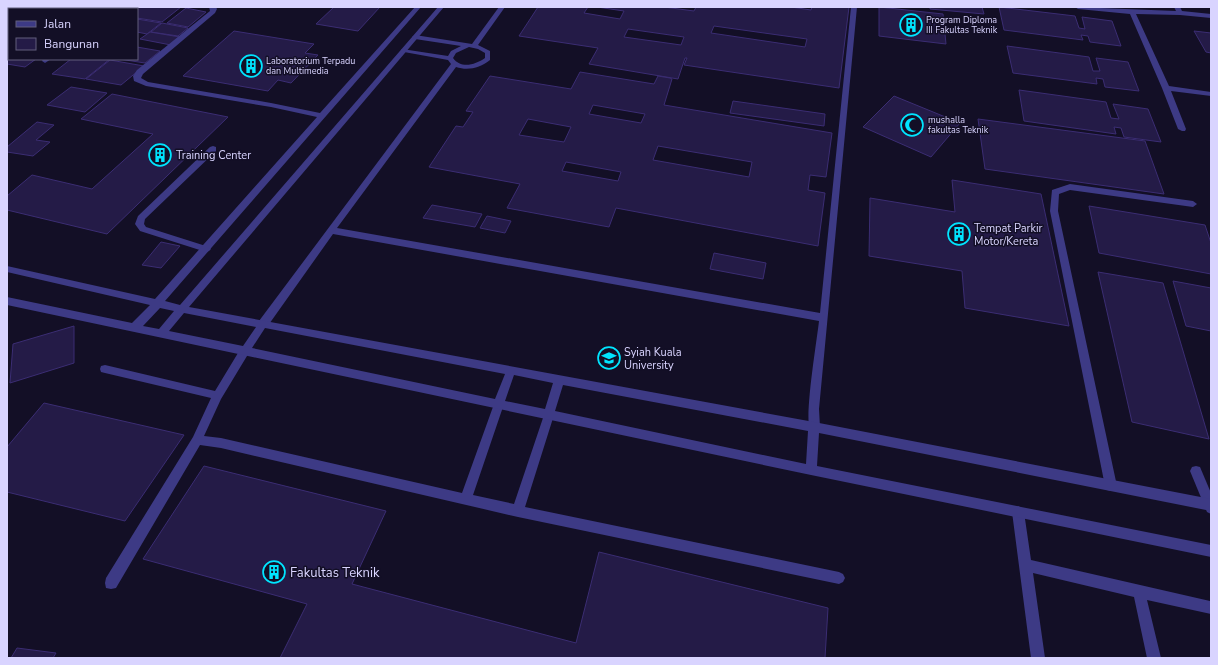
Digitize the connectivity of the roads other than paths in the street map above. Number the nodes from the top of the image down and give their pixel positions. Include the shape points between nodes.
1 (212, 7) edge
2 (418, 7) edge
3 (441, 7) edge
4 (502, 7) edge
5 (854, 7) edge
6 (1078, 7) edge
7 (1178, 10) edge
8 (1132, 12) junction
9 (1211, 16) edge
10 (403, 40) junction
11 (471, 46) junction
12 (404, 50) junction
13 (452, 61) junction
14 (1166, 88) junction
15 (1211, 94) edge
16 (322, 116) junction
17 (1182, 129) dead end
18 (213, 149) dead end
19 (1193, 204) dead end
20 (331, 230) junction
21 (206, 248) junction
22 (7, 269) edge
23 (7, 301) edge
24 (157, 304) junction
25 (182, 309) junction
26 (824, 318) junction
27 (263, 324) junction
28 (134, 328) junction
29 (161, 333) junction
30 (245, 351) junction
31 (105, 369) dead end
32 (511, 370) junction
33 (559, 379) junction
34 (217, 396) junction
35 (499, 404) junction
36 (549, 415) junction
37 (814, 427) junction
38 (197, 440) junction
39 (811, 470) junction
40 (1196, 471) dead end
41 (1111, 486) junction
42 (466, 499) junction
43 (1211, 506) edge
44 (518, 511) junction
45 (1018, 512) junction
46 (1211, 551) edge
47 (1026, 565) junction
48 (839, 578) dead end
49 (111, 583) dead end
50 (1139, 591) junction
51 (1210, 608) dead end
52 (1038, 658) edge
53 (1154, 658) edge

1 - 16 street via 213,12 140,72 137,79 146,84
2 - 10 street
3 - 10 street
4 - 11 street
5 - 26 street
6 - 8 street
7 - 8 street
7 - 9 street
8 - 14 street
10 - 11 street
10 - 12 street
10 - 16 street
11 - 13 street via 453,52
11 - 13 street via 480,47 488,52 485,62 466,67
12 - 13 street
12 - 25 street
13 - 20 street
14 - 15 street
14 - 17 street
16 - 21 street
18 - 21 street via 141,218 139,223 143,229
19 - 41 street via 1070,187 1055,192 1054,210
20 - 26 street
20 - 27 street
21 - 24 street
22 - 24 street
23 - 28 street
24 - 25 street
24 - 28 street
25 - 27 street
25 - 29 street
26 - 37 street
27 - 30 street
27 - 32 street
28 - 29 street
29 - 30 street
30 - 34 street
30 - 35 street
31 - 34 street
32 - 33 street
32 - 35 street
33 - 36 street
33 - 37 street
34 - 38 street
35 - 36 street
35 - 42 street
36 - 39 street
36 - 44 street
37 - 39 street
37 - 41 street
38 - 42 street via 221,443
38 - 49 street
39 - 45 street
40 - 43 street
41 - 43 street
42 - 44 street
44 - 48 street
45 - 46 street
45 - 47 street
47 - 50 street
47 - 52 street
50 - 51 street
50 - 53 street

